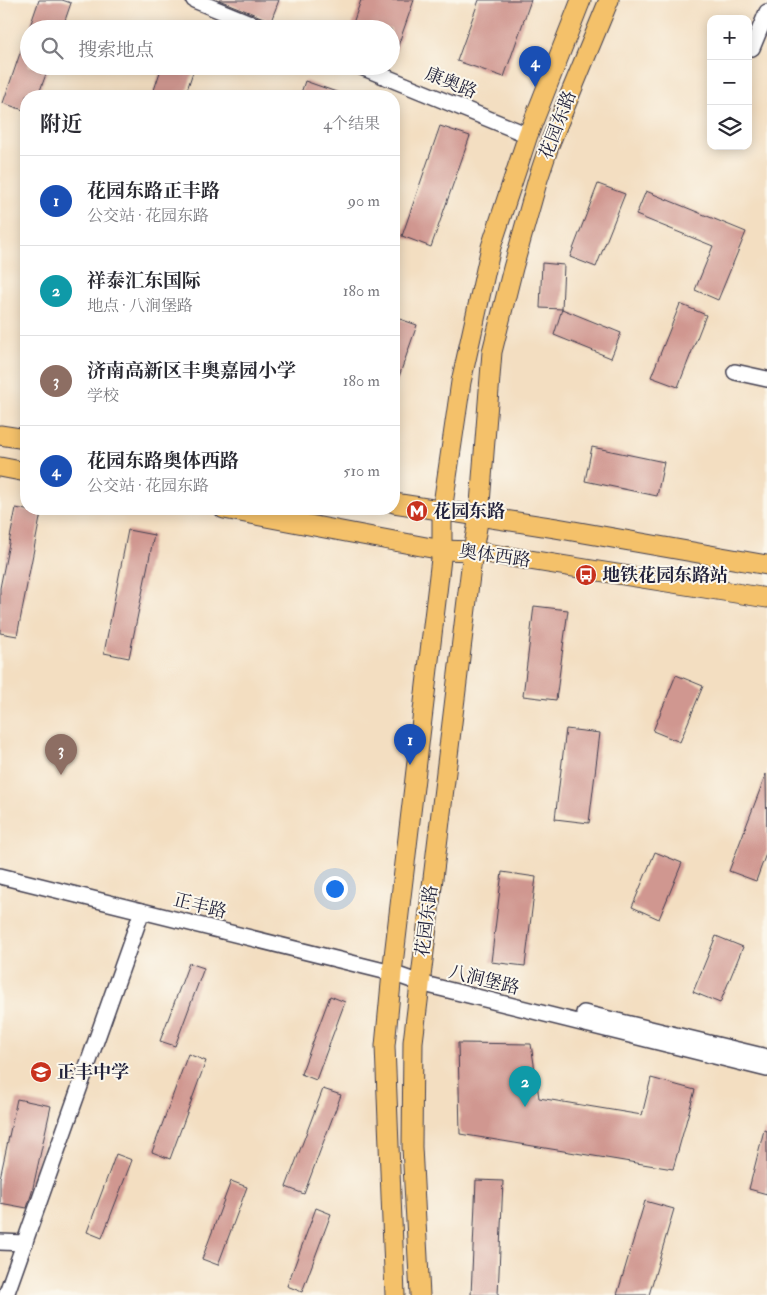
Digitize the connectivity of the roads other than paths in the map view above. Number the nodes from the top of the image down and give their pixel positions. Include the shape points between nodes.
1 (194, 0) edge
2 (581, 0) edge
3 (609, 0) edge
4 (767, 12) edge
5 (243, 20) edge
6 (752, 48) dead end
7 (380, 75) edge
8 (528, 134) junction
9 (735, 372) dead end
10 (767, 379) edge
11 (0, 435) edge
12 (20, 438) edge
13 (0, 467) edge
14 (20, 471) edge
15 (400, 504) edge
16 (442, 511) junction
17 (256, 515) edge
18 (479, 516) junction
19 (442, 550) junction
20 (473, 551) junction
21 (767, 565) edge
22 (767, 598) edge
23 (0, 876) edge
24 (142, 911) junction
25 (392, 973) junction
26 (420, 978) junction
27 (767, 1057) edge
28 (767, 1069) edge
29 (0, 1242) edge
30 (25, 1243) junction
31 (6, 1295) edge
32 (395, 1295) edge
33 (420, 1295) edge

1 - 5 street
2 - 8 main road, 花园东路
3 - 18 main road, 花园东路 via 550,143 513,268 492,352
4 - 6 street
7 - 8 street, 康奥路
8 - 16 main road, 花园东路 via 491,247 461,382
9 - 10 street
11 - 12 main road
13 - 14 main road
15 - 16 main road, 奥体西路
16 - 18 main road, 奥体西路
16 - 19 main road, 花园东路
17 - 19 main road, 奥体西路
18 - 20 main road, 花园东路
18 - 21 main road, 奥体西路
19 - 20 main road, 奥体西路
19 - 25 main road, 花园东路
20 - 22 main road, 奥体西路
20 - 26 main road, 花园东路
23 - 24 street, 正丰路
24 - 25 street, 正丰路
24 - 30 street
25 - 26 street, 八涧堡路
25 - 32 main road, 花园东路 via 385,1046
26 - 27 street, 八涧堡路
26 - 28 street, 八涧堡路
26 - 33 main road, 花园东路 via 413,1042 412,1146
29 - 30 street
30 - 31 street

